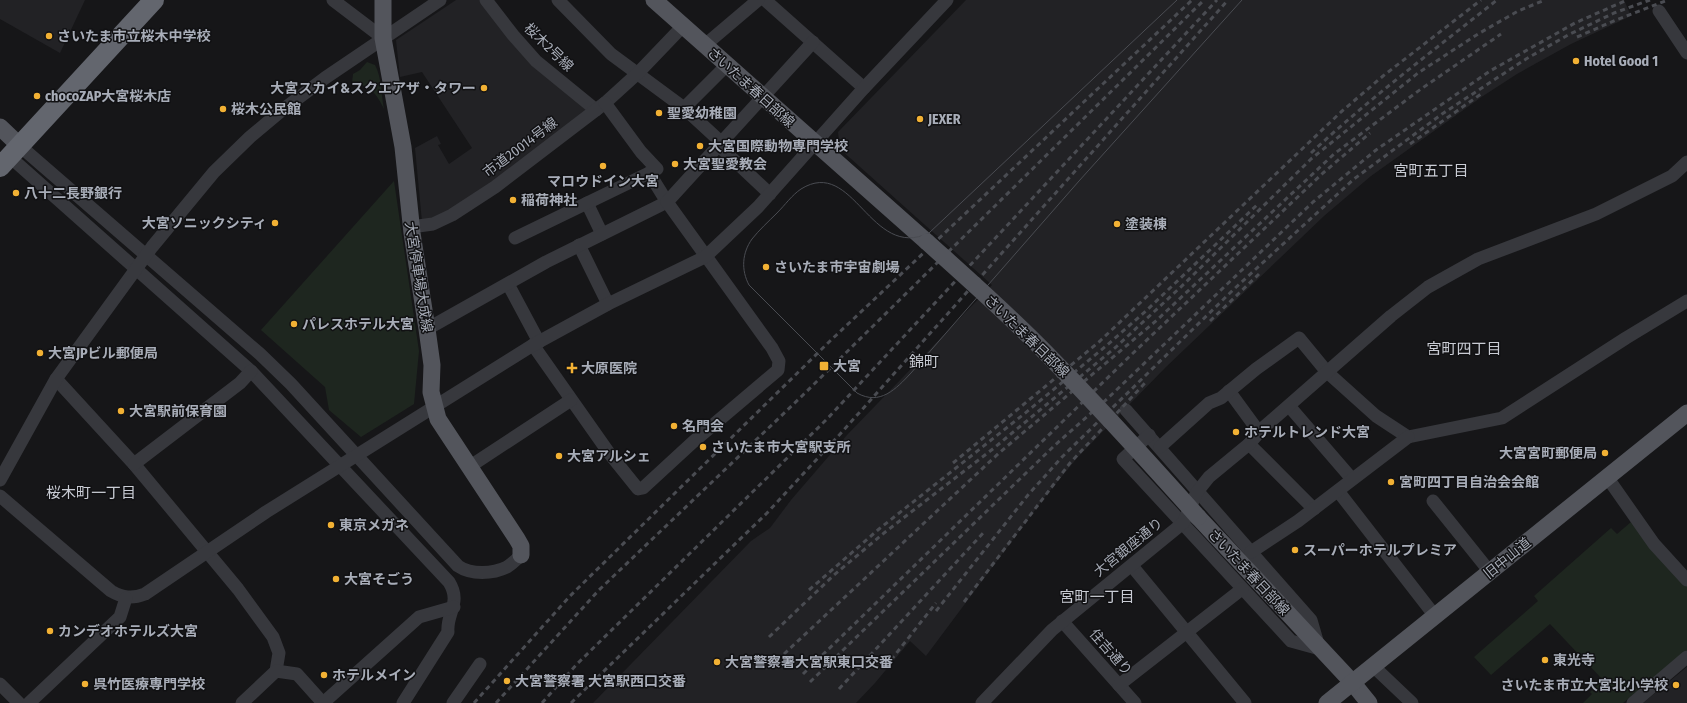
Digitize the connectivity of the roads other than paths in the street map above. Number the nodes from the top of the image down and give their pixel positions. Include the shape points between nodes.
1 (154, 0) edge
2 (333, 0) edge
3 (383, 0) edge
4 (440, 0) edge
5 (486, 0) edge
6 (558, 0) edge
7 (654, 0) edge
8 (758, 0) edge
9 (765, 0) edge
10 (947, 0) edge
11 (1659, 11) dead end
12 (683, 26) junction
13 (382, 38) junction
14 (813, 42) junction
15 (705, 45) junction
16 (1687, 53) edge
17 (727, 65) junction
18 (638, 74) junction
19 (864, 88) junction
20 (763, 98) junction
21 (600, 107) junction
22 (684, 108) junction
23 (0, 127) edge
24 (815, 144) junction
25 (721, 145) junction
26 (7, 154) edge
27 (1687, 162) edge
28 (649, 173) junction
29 (770, 194) junction
30 (667, 202) junction
31 (587, 203) junction
32 (411, 227) junction
33 (602, 234) junction
34 (515, 238) dead end
35 (579, 245) junction
36 (146, 255) junction
37 (705, 257) junction
38 (135, 270) junction
39 (508, 284) junction
40 (1687, 301) edge
41 (608, 304) junction
42 (428, 329) junction
43 (536, 344) junction
44 (251, 371) junction
45 (1327, 372) junction
46 (56, 379) junction
47 (1229, 392) junction
48 (571, 400) junction
49 (1289, 406) junction
50 (1126, 410) dead end
51 (436, 413) junction
52 (1687, 413) edge
53 (1260, 432) junction
54 (1149, 435) junction
55 (1408, 437) junction
56 (1249, 444) junction
57 (1160, 447) junction
58 (356, 456) junction
59 (134, 464) junction
60 (341, 466) junction
61 (469, 467) junction
62 (1606, 477) junction
63 (1352, 479) junction
64 (0, 480) edge
65 (1338, 491) junction
66 (1197, 492) junction
67 (0, 496) edge
68 (1433, 501) dead end
69 (1314, 509) junction
70 (1191, 520) junction
71 (1251, 552) junction
72 (208, 553) junction
73 (521, 555) joint
74 (1132, 566) junction
75 (1490, 572) junction
76 (1687, 580) edge
77 (1242, 589) junction
78 (126, 598) junction
79 (454, 607) junction
80 (1435, 616) junction
81 (1062, 621) junction
82 (1187, 632) junction
83 (1320, 649) junction
84 (1687, 658) edge
85 (480, 664) dead end
86 (1373, 666) junction
87 (276, 671) junction
88 (1352, 682) junction
89 (0, 684) edge
90 (1119, 685) junction
91 (19, 703) edge
92 (28, 703) edge
93 (242, 703) edge
94 (323, 703) edge
95 (403, 703) edge
96 (454, 703) edge
97 (982, 703) edge
98 (1135, 703) edge
99 (1245, 703) edge
100 (1327, 703) edge
101 (1369, 703) edge
102 (1412, 703) edge
103 (1633, 703) edge

1 - 26 highway
2 - 13 street
3 - 13 main road, 大宮停車場大成線
4 - 13 street
5 - 21 street, 桜木2号線 via 536,61
6 - 18 street via 611,54
7 - 12 main road, さいたま春日部線
8 - 15 street
9 - 14 street
10 - 19 street
11 - 16 street
12 - 15 main road, さいたま春日部線
12 - 18 street, 市道20014号線
13 - 32 main road, 大宮停車場大成線 via 403,147
13 - 36 street via 318,83 250,137 214,172 176,215
14 - 19 street
14 - 20 street
15 - 17 main road, さいたま春日部線
17 - 20 main road, さいたま春日部線
17 - 22 street
18 - 21 street, 市道20014号線
18 - 22 street
19 - 24 street
20 - 24 main road, さいたま春日部線
20 - 25 street
21 - 28 street, 桜木2号線 via 657,169
21 - 32 street, 市道20014号線 via 473,202 433,224
22 - 25 street
23 - 26 main road
24 - 29 street
24 - 70 main road, さいたま春日部線, bridge via 1010,317 1113,423
25 - 29 street
25 - 30 street
26 - 36 street
26 - 38 street
27 - 45 street, 大宮銀座通り via 1672,176 1596,214 1478,259 1437,281 1391,316
28 - 30 street
28 - 31 street
29 - 37 street
30 - 33 street
30 - 37 street
31 - 33 street
31 - 34 street
32 - 42 main road, 大宮停車場大成線
33 - 35 street
35 - 39 street
35 - 41 street
36 - 38 street
36 - 58 street via 260,354
37 - 41 street
37 - 48 street via 772,348 778,361 778,370 643,488 635,487
38 - 44 street
38 - 46 street
39 - 42 street
39 - 43 street
40 - 55 street via 1502,418
41 - 43 street
42 - 51 main road, 大宮停車場大成線 via 432,365 431,392
43 - 48 street
43 - 51 street
44 - 59 street via 240,383
44 - 60 street
45 - 47 street via 1299,338
45 - 49 street, 大宮銀座通り
45 - 55 street via 1376,416
46 - 59 street
46 - 64 street
47 - 53 street
47 - 57 street via 1209,403
48 - 61 street
49 - 53 street, 大宮銀座通り
49 - 63 street
50 - 54 street
51 - 58 street
51 - 61 main road, 大宮停車場大成線
52 - 62 main road, 旧中山道
53 - 56 street, 大宮銀座通り
54 - 57 street
54 - 70 street via 1123,459
55 - 63 street
56 - 66 street, 大宮銀座通り via 1209,476
56 - 69 street
57 - 66 street
58 - 60 street
58 - 73 street via 451,560 464,570 495,571 506,568
59 - 72 street
60 - 72 street via 266,512
60 - 79 street via 449,582 454,593
61 - 73 main road, 大宮停車場大成線 via 518,539
62 - 75 main road, 旧中山道
62 - 76 street via 1654,544
63 - 65 street
65 - 69 street
65 - 80 street
66 - 70 street, 大宮銀座通り
66 - 71 street
67 - 78 street via 111,591
68 - 75 street
69 - 71 street
70 - 74 street, 大宮銀座通り
70 - 77 street
70 - 83 main road, さいたま春日部線
71 - 83 street via 1310,620
72 - 78 street via 145,594
72 - 87 street via 273,637 279,653
74 - 81 street, 大宮銀座通り
74 - 82 street
75 - 80 main road, 旧中山道
77 - 82 street
77 - 83 street via 1290,641
78 - 92 street via 120,617
79 - 94 street via 419,617
79 - 95 street via 448,632
80 - 86 main road, 旧中山道
81 - 90 street, 住吉通り
81 - 97 street, 大宮銀座通り
82 - 90 street
82 - 99 street
83 - 88 main road, さいたま春日部線
84 - 103 street
85 - 96 street
86 - 88 main road, 旧中山道
86 - 102 street
87 - 93 street
87 - 94 street via 297,674
88 - 100 main road, 旧中山道
88 - 101 main road, さいたま春日部線
89 - 91 street
90 - 98 street, 住吉通り

